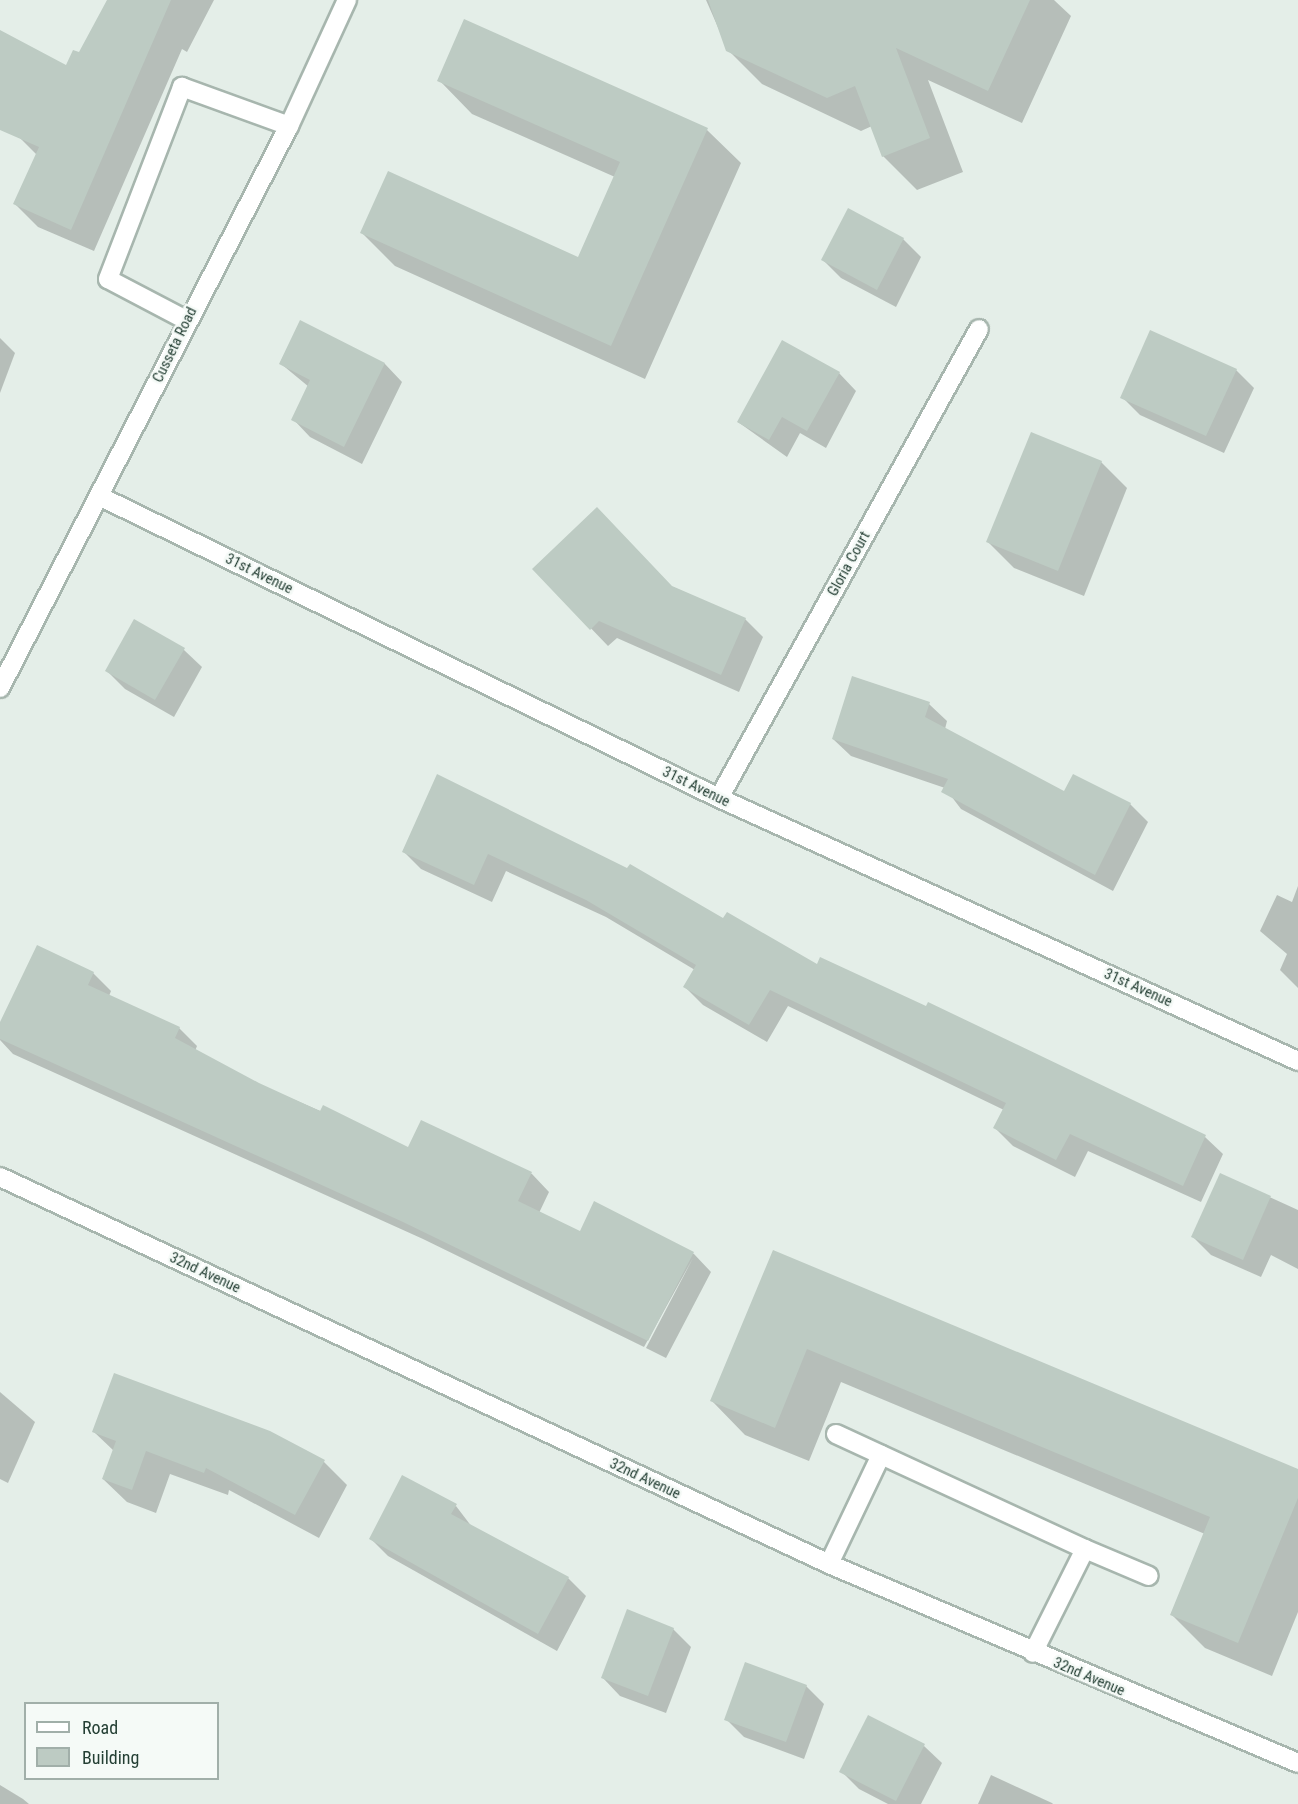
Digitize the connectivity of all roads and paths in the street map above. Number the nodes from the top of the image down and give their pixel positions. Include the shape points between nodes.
1 (347, 0) edge
2 (289, 126) junction
3 (186, 320) junction
4 (979, 329) dead end
5 (101, 497) junction
6 (0, 688) edge
7 (719, 798) junction
8 (1298, 1061) edge
9 (0, 1177) edge
10 (836, 1434) dead end
11 (881, 1455) junction
12 (1085, 1549) junction
13 (829, 1564) junction
14 (1149, 1576) dead end
15 (1033, 1653) junction
16 (1298, 1763) edge

1 - 2 street, Cusseta Road
2 - 3 street, Cusseta Road
2 - 3 street via 182,87 108,279
3 - 5 street, Cusseta Road
4 - 7 street, Gloria Court
5 - 6 street, Cusseta Road
5 - 7 street, 31st Avenue
7 - 8 street, 31st Avenue
9 - 13 street, 32nd Avenue
10 - 11 street
11 - 12 street
11 - 13 street
12 - 14 street
12 - 15 street
13 - 15 street, 32nd Avenue
15 - 16 street, 32nd Avenue

